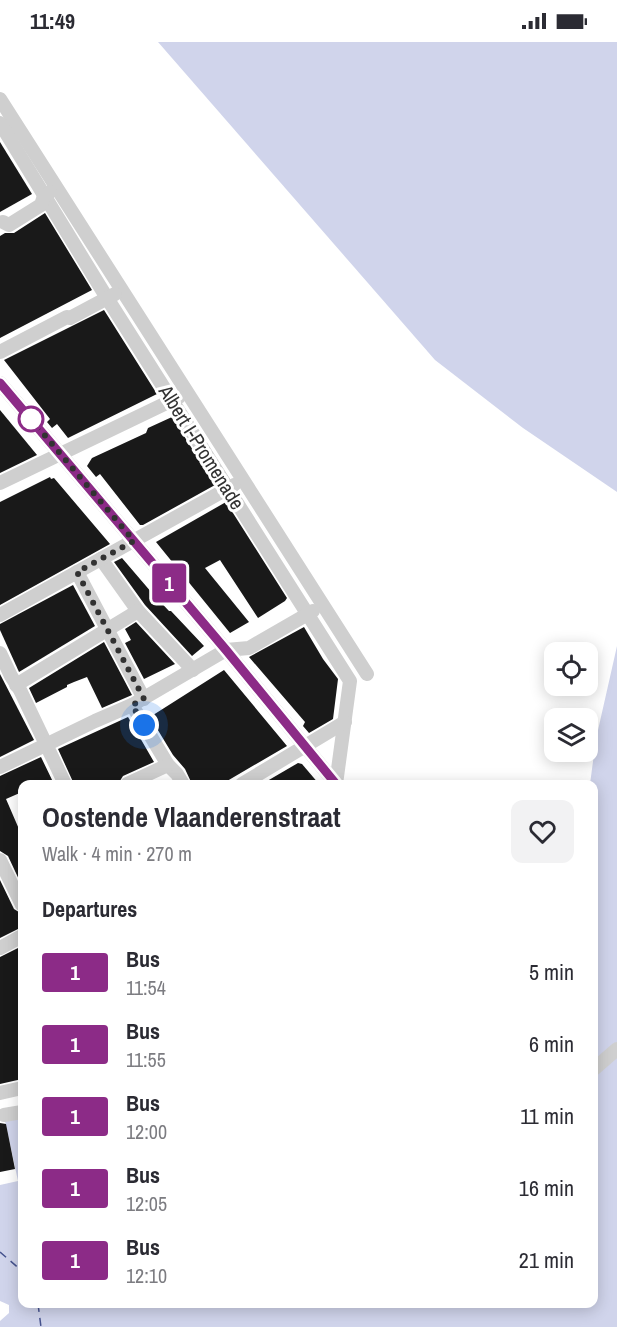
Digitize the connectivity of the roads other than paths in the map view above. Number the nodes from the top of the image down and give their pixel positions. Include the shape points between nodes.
1 (0, 99) edge
2 (0, 123) edge
3 (46, 195) junction
4 (2, 223) edge
5 (122, 290) junction
6 (102, 299) junction
7 (0, 352) edge
8 (0, 382) edge
9 (187, 393) junction
10 (173, 400) junction
11 (60, 455) junction
12 (243, 480) junction
13 (0, 483) edge
14 (228, 489) junction
15 (134, 541) junction
16 (101, 559) junction
17 (77, 572) junction
18 (323, 606) junction
19 (138, 611) junction
20 (0, 615) edge
21 (307, 615) junction
22 (108, 629) junction
23 (226, 650) junction
24 (0, 653) edge
25 (193, 670) junction
26 (367, 674) dead end
27 (16, 685) junction
28 (138, 702) junction
29 (345, 722) junction
30 (46, 744) junction
31 (304, 746) junction
32 (168, 765) junction
33 (0, 767) edge
34 (63, 780) edge
35 (136, 780) edge
36 (181, 780) edge
37 (249, 780) edge
38 (333, 780) edge
39 (337, 780) edge
40 (0, 860) edge
41 (18, 897) edge
42 (18, 938) edge
43 (0, 948) edge
44 (617, 1049) edge
45 (598, 1066) edge
46 (18, 1113) edge
47 (4, 1116) dead end

1 - 3 street, Albert I-Promenade
2 - 3 street, Albert I-Promenade
3 - 4 street via 41,205 9,225
3 - 5 street, Albert I-Promenade
3 - 6 street, Albert I-Promenade
5 - 6 street
5 - 9 street, Albert I-Promenade
6 - 7 street
6 - 10 street, Albert I-Promenade
8 - 11 street
9 - 10 street
9 - 12 street, Albert I-Promenade
10 - 11 street
10 - 14 street, Albert I-Promenade
11 - 13 street
11 - 15 street
12 - 14 street
12 - 18 street, Albert I-Promenade
14 - 15 street
14 - 21 street, Albert I-Promenade
15 - 16 street
15 - 23 street
16 - 17 street
16 - 19 street
17 - 20 street
17 - 22 street
18 - 21 street
18 - 26 street, Albert I-Promenade
19 - 22 street
19 - 25 street
21 - 23 street via 249,648
21 - 29 street, Albert I-Promenade via 350,681
22 - 27 street
22 - 28 street
23 - 25 street
23 - 31 street
24 - 27 street
25 - 28 street
27 - 30 street
28 - 30 street
28 - 32 street
29 - 31 street
29 - 39 street, Albert I-Promenade
30 - 33 street
30 - 34 street
31 - 37 street
31 - 38 street
32 - 35 street
32 - 36 street
40 - 41 street
42 - 43 street
44 - 45 street
46 - 47 street

